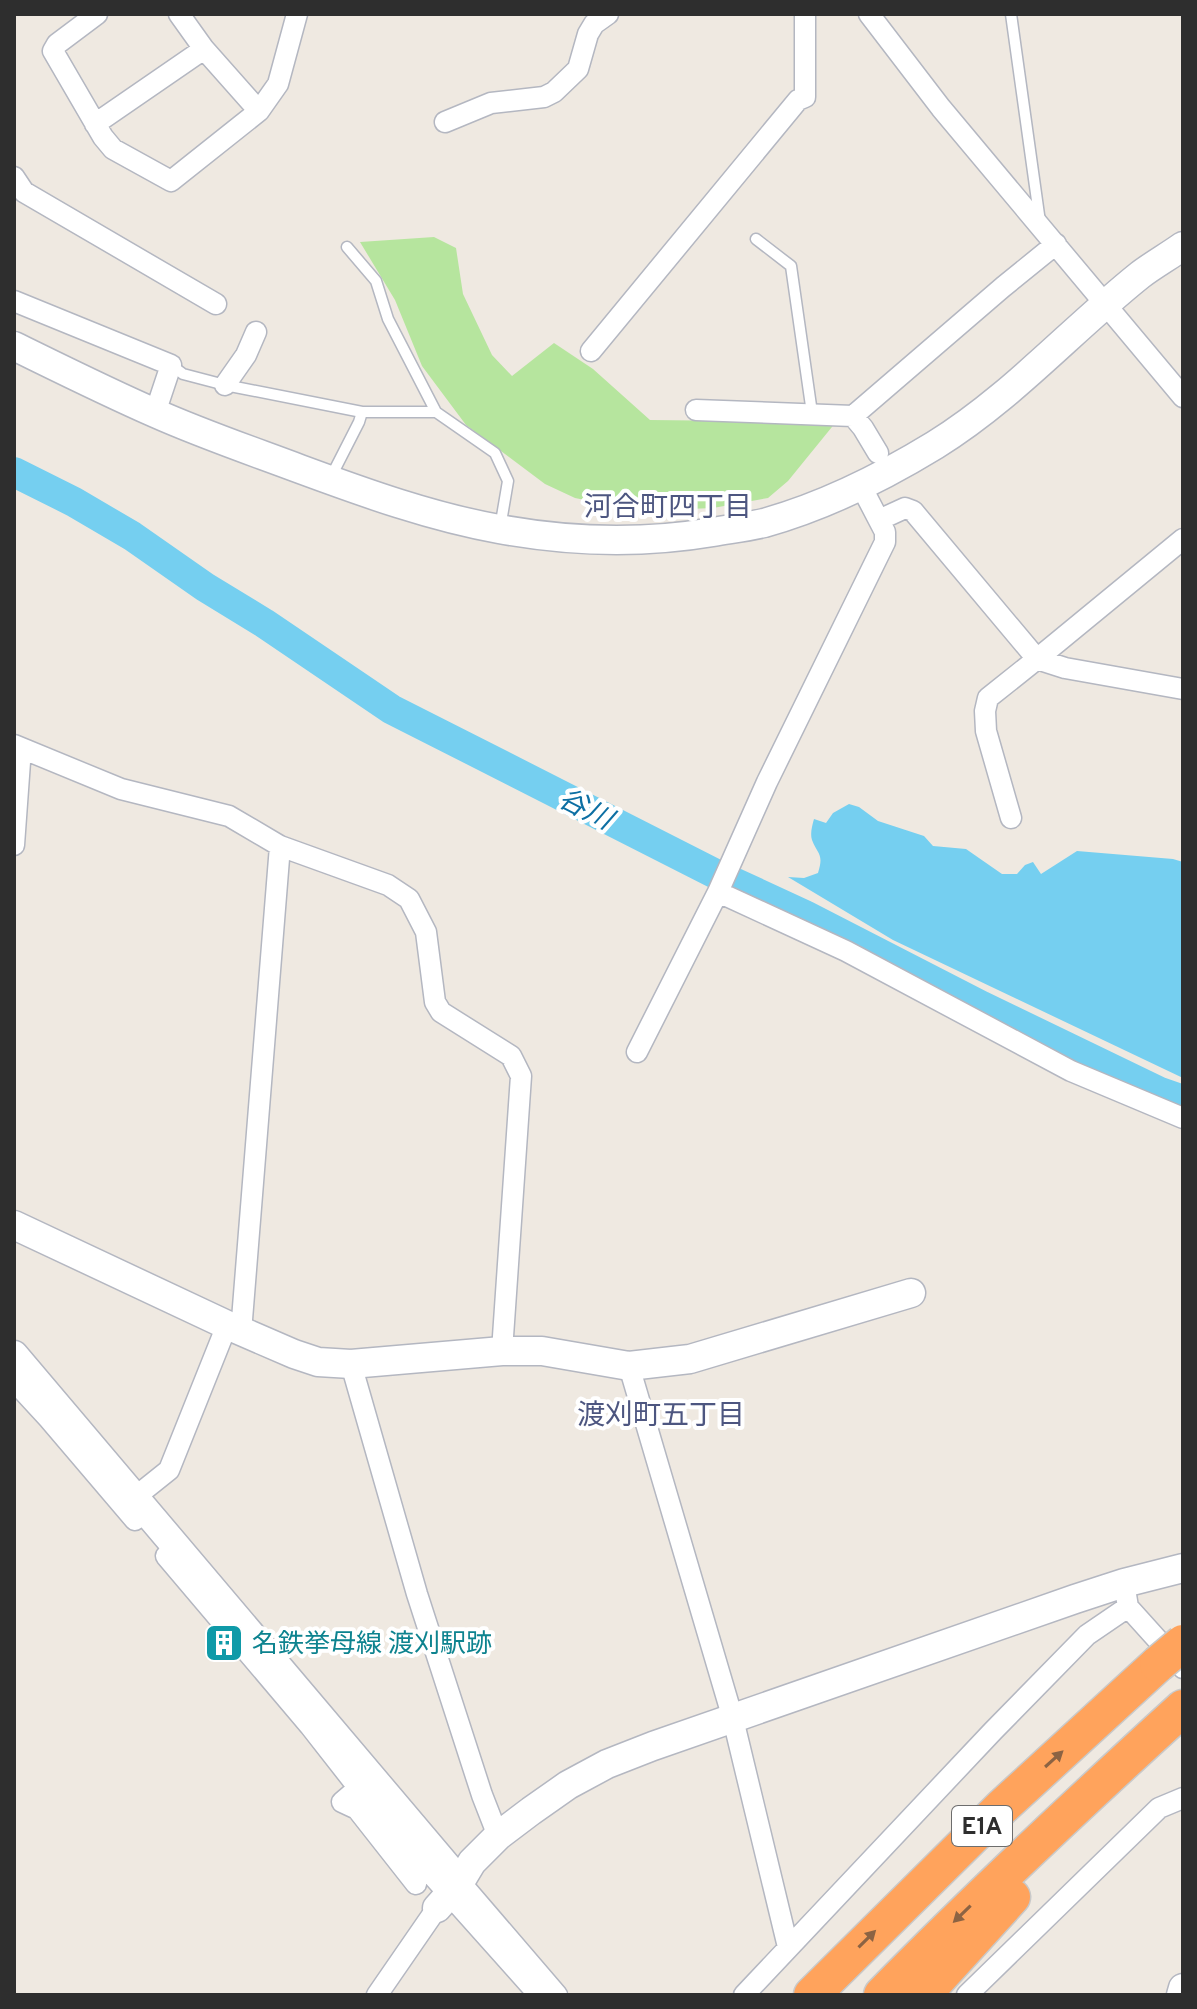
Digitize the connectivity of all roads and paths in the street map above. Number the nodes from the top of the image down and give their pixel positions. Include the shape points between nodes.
1 (97, 14) edge
2 (179, 14) edge
3 (297, 14) edge
4 (608, 14) edge
5 (805, 14) edge
6 (869, 14) edge
7 (1011, 14) edge
8 (204, 49) junction
9 (259, 111) junction
10 (445, 122) dead end
11 (95, 124) junction
12 (14, 177) edge
13 (1040, 226) junction
14 (756, 239) dead end
15 (1056, 244) junction
16 (1183, 246) edge
17 (347, 247) dead end
18 (14, 301) edge
19 (216, 304) dead end
20 (1106, 305) junction
21 (256, 332) dead end
22 (14, 346) edge
23 (591, 351) dead end
24 (171, 365) junction
25 (225, 385) junction
26 (1183, 397) edge
27 (696, 410) dead end
28 (362, 412) junction
29 (436, 412) junction
30 (155, 413) junction
31 (812, 413) junction
32 (853, 416) junction
33 (878, 453) dead end
34 (334, 471) dead end
35 (861, 486) junction
36 (879, 520) junction
37 (500, 529) junction
38 (1183, 539) edge
39 (1037, 659) junction
40 (1183, 689) edge
41 (18, 747) edge
42 (1011, 818) dead end
43 (14, 845) edge
44 (280, 846) junction
45 (722, 883) junction
46 (637, 1052) dead end
47 (1183, 1118) edge
48 (14, 1225) edge
49 (911, 1293) dead end
50 (234, 1328) junction
51 (502, 1351) junction
52 (14, 1355) edge
53 (351, 1364) junction
54 (629, 1366) junction
55 (14, 1381) edge
56 (134, 1498) junction
57 (1183, 1568) edge
58 (1126, 1595) junction
59 (1175, 1658) edge
60 (1183, 1709) edge
61 (733, 1719) junction
62 (365, 1782) junction
63 (1183, 1798) edge
64 (498, 1836) junction
65 (416, 1884) dead end
66 (449, 1895) junction
67 (788, 1947) junction
68 (1183, 1988) edge
69 (377, 1995) edge
70 (539, 1995) edge
71 (557, 1995) edge
72 (744, 1995) edge
73 (812, 1995) edge
74 (882, 1995) edge
75 (923, 1995) edge
76 (967, 1995) edge
77 (1181, 1995) edge

1 - 11 street via 53,51
2 - 8 street
3 - 9 street via 278,84
4 - 10 street via 588,34 578,69 554,92 491,103
5 - 23 street via 805,97
6 - 13 street
7 - 13 lane
8 - 9 street
8 - 11 street
9 - 11 street via 171,181 113,149
12 - 19 street via 24,192
13 - 15 street
14 - 31 lane via 791,266
15 - 20 street
15 - 32 street
16 - 20 street
17 - 29 lane via 376,281 388,319
18 - 24 street
20 - 26 street
20 - 35 street via 980,414
21 - 25 street
22 - 30 street
24 - 25 lane via 183,374
24 - 30 street
25 - 28 lane
27 - 31 street
28 - 29 lane
28 - 34 lane
29 - 37 lane via 495,453 508,481
30 - 37 street via 348,487
31 - 32 street
32 - 33 street
35 - 36 street
35 - 37 street via 762,523 655,540
36 - 39 street via 905,508 913,511
36 - 45 street via 885,542
38 - 39 street
39 - 40 street
39 - 42 street via 988,698 985,711
41 - 43 street
41 - 44 street via 121,789 229,816
44 - 50 street
44 - 51 street via 388,885 409,899 426,932 435,1002 441,1012 511,1056 521,1076
45 - 46 street
45 - 47 street via 1071,1071
48 - 50 street
49 - 54 street via 690,1359
50 - 53 street via 318,1362
50 - 56 street via 169,1470
51 - 53 street
51 - 54 street via 542,1351
52 - 56 street
53 - 64 street via 417,1594
54 - 61 street
55 - 62 street via 310,1726
56 - 62 street
57 - 58 street
58 - 59 street
58 - 61 street
58 - 67 street
73 -> 59 highway, E1A via 1002,1807
60 -> 74 highway, E1A
60 - 75 highway
61 - 64 street via 607,1764
61 - 67 street
62 - 65 street via 342,1802 357,1809
62 - 66 street
63 - 76 street via 1159,1808
64 - 66 street
66 - 69 street
66 - 70 street
66 - 71 street
67 - 72 street
68 - 77 street

